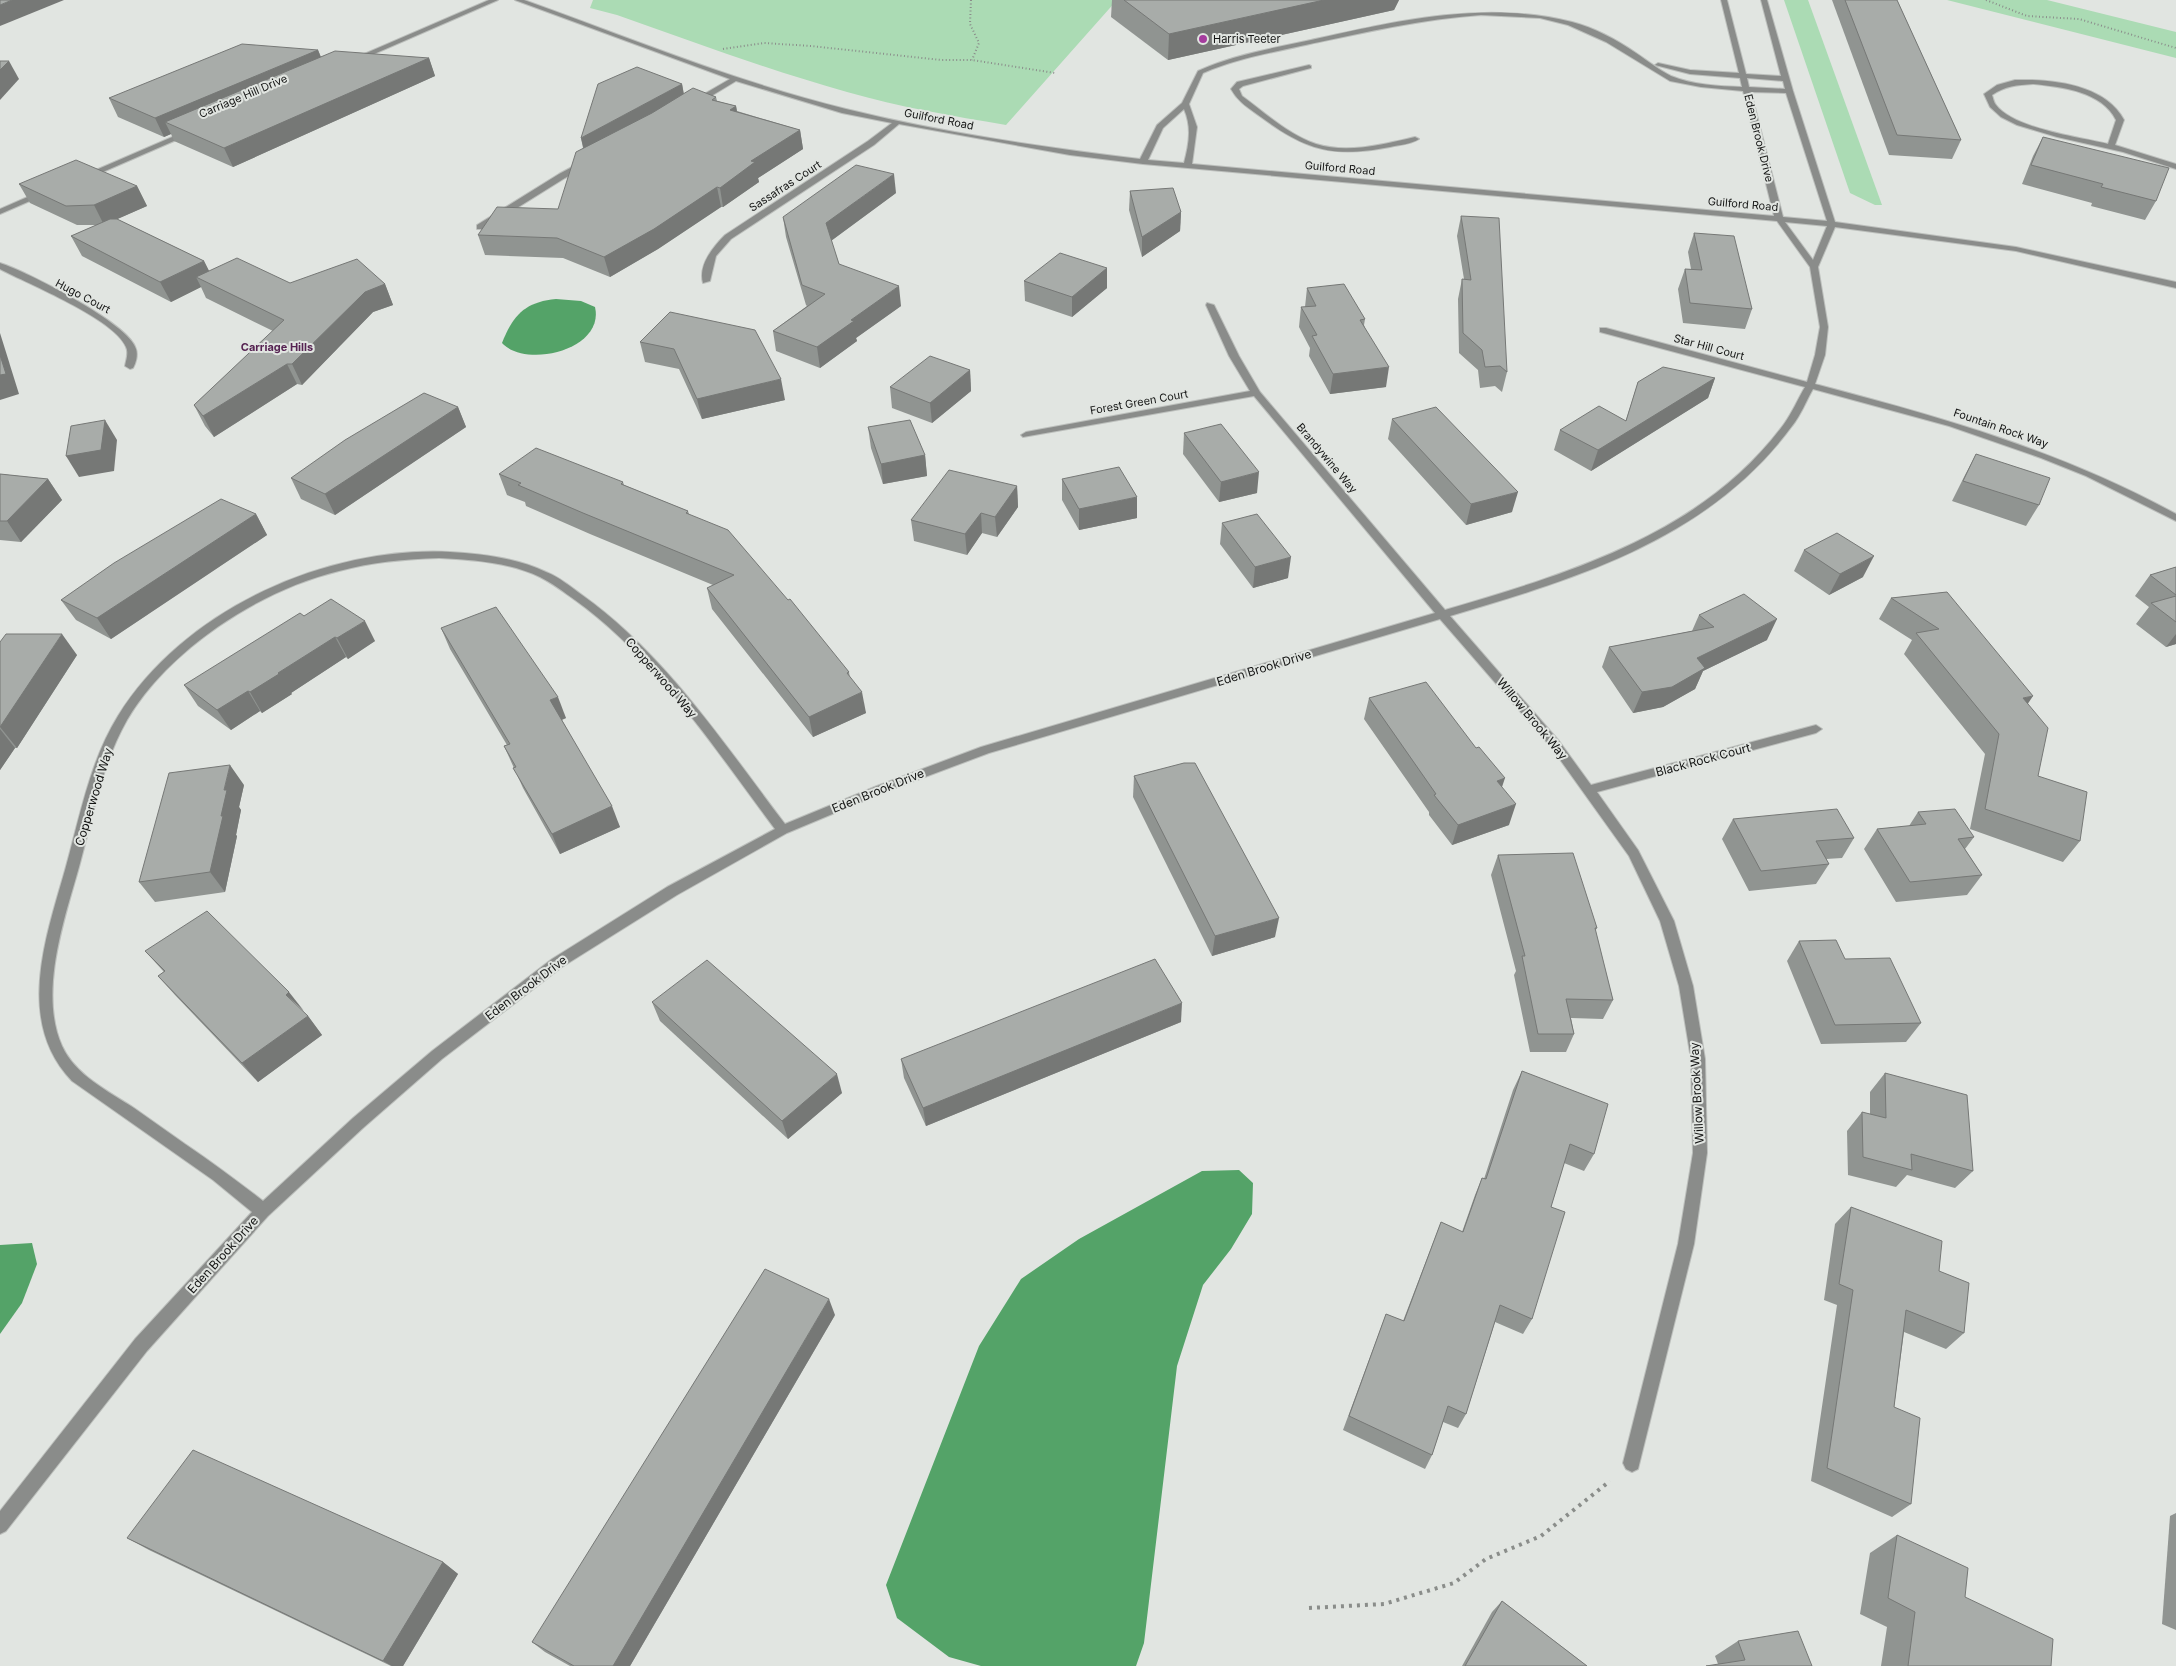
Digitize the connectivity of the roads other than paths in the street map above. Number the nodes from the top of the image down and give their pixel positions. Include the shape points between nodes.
1 (495, 0) edge
2 (518, 0) edge
3 (1724, 0) edge
4 (1764, 0) edge
5 (1644, 62) junction
6 (1309, 67) dead end
7 (1745, 76) junction
8 (736, 78) junction
9 (1787, 79) junction
10 (1747, 88) junction
11 (1789, 92) junction
12 (1185, 104) junction
13 (896, 123) junction
14 (1415, 139) dead end
15 (2111, 146) junction
16 (1143, 162) junction
17 (1188, 165) junction
18 (2176, 167) edge
19 (81, 178) edge
20 (54, 189) edge
21 (0, 212) edge
22 (1779, 219) junction
23 (1832, 224) junction
24 (480, 227) dead end
25 (0, 266) edge
26 (1814, 267) junction
27 (706, 281) dead end
28 (2176, 285) edge
29 (1210, 306) dead end
30 (1603, 330) dead end
31 (130, 366) dead end
32 (1810, 386) junction
33 (1256, 393) junction
34 (1026, 435) dead end
35 (2176, 518) edge
36 (1442, 614) junction
37 (1816, 729) dead end
38 (1590, 790) junction
39 (782, 830) junction
40 (263, 1211) junction
41 (1632, 1463) road end
42 (0, 1525) edge

1 - 19 street, Carriage Hill Drive
2 - 8 street, Guilford Road
3 - 7 street, Eden Brook Drive
4 - 9 street
5 - 7 street via 1690,72
5 - 10 street via 1672,78
5 - 12 street via 1615,43 1571,23 1516,8 1443,13 1220,64 1200,72
6 - 14 street via 1240,84 1235,89 1239,97 1300,139 1315,145 1362,150
7 - 9 street
7 - 10 street, Eden Brook Drive
8 - 13 street, Guilford Road via 796,98
8 - 24 street via 562,176
9 - 11 street
10 - 11 street
10 - 22 street, Eden Brook Drive
11 - 23 street
12 - 16 street via 1160,128
12 - 17 street via 1195,133
13 - 16 street, Guilford Road
13 - 27 street, Sassafras Court via 871,143 728,236 707,262
15 - 15 street via 2120,120 2114,110 2088,94 2047,83 2026,82 1999,86 1988,94 1988,101 1994,109 2013,120 2049,133
15 - 18 street
16 - 17 street, Guilford Road
17 - 22 street, Guilford Road
20 - 21 street
22 - 23 street, Guilford Road
22 - 26 street, Eden Brook Drive
23 - 26 street
23 - 28 street, Guilford Road via 2016,249
25 - 31 street, Hugo Court via 118,329 132,348
26 - 32 street, Eden Brook Drive via 1824,327 1820,355
29 - 33 street, Brandywine Way
30 - 32 street, Star Hill Court
32 - 35 street, Fountain Rock Way via 1870,400 2038,453 2096,477
32 - 36 street, Eden Brook Drive via 1789,424 1759,460 1720,496 1678,526 1612,558 1542,585
33 - 34 street, Forest Green Court
33 - 36 street, Brandywine Way
36 - 38 street, Willow Brook Way via 1555,744
36 - 39 street, Eden Brook Drive via 985,750
37 - 38 street, Black Rock Court
38 - 41 street, Willow Brook Way via 1634,853 1667,921 1686,986 1698,1060 1700,1153 1686,1244
39 - 40 street, Eden Brook Drive via 672,891 556,963 430,1061
39 - 40 street, Copperwood Way via 680,697 633,643 588,604 544,575 508,563 463,556 375,560 334,568 295,582 209,629 147,682 106,750 53,936 47,1021 55,1048 79,1079 215,1172
40 - 42 street, Eden Brook Drive via 141,1345

